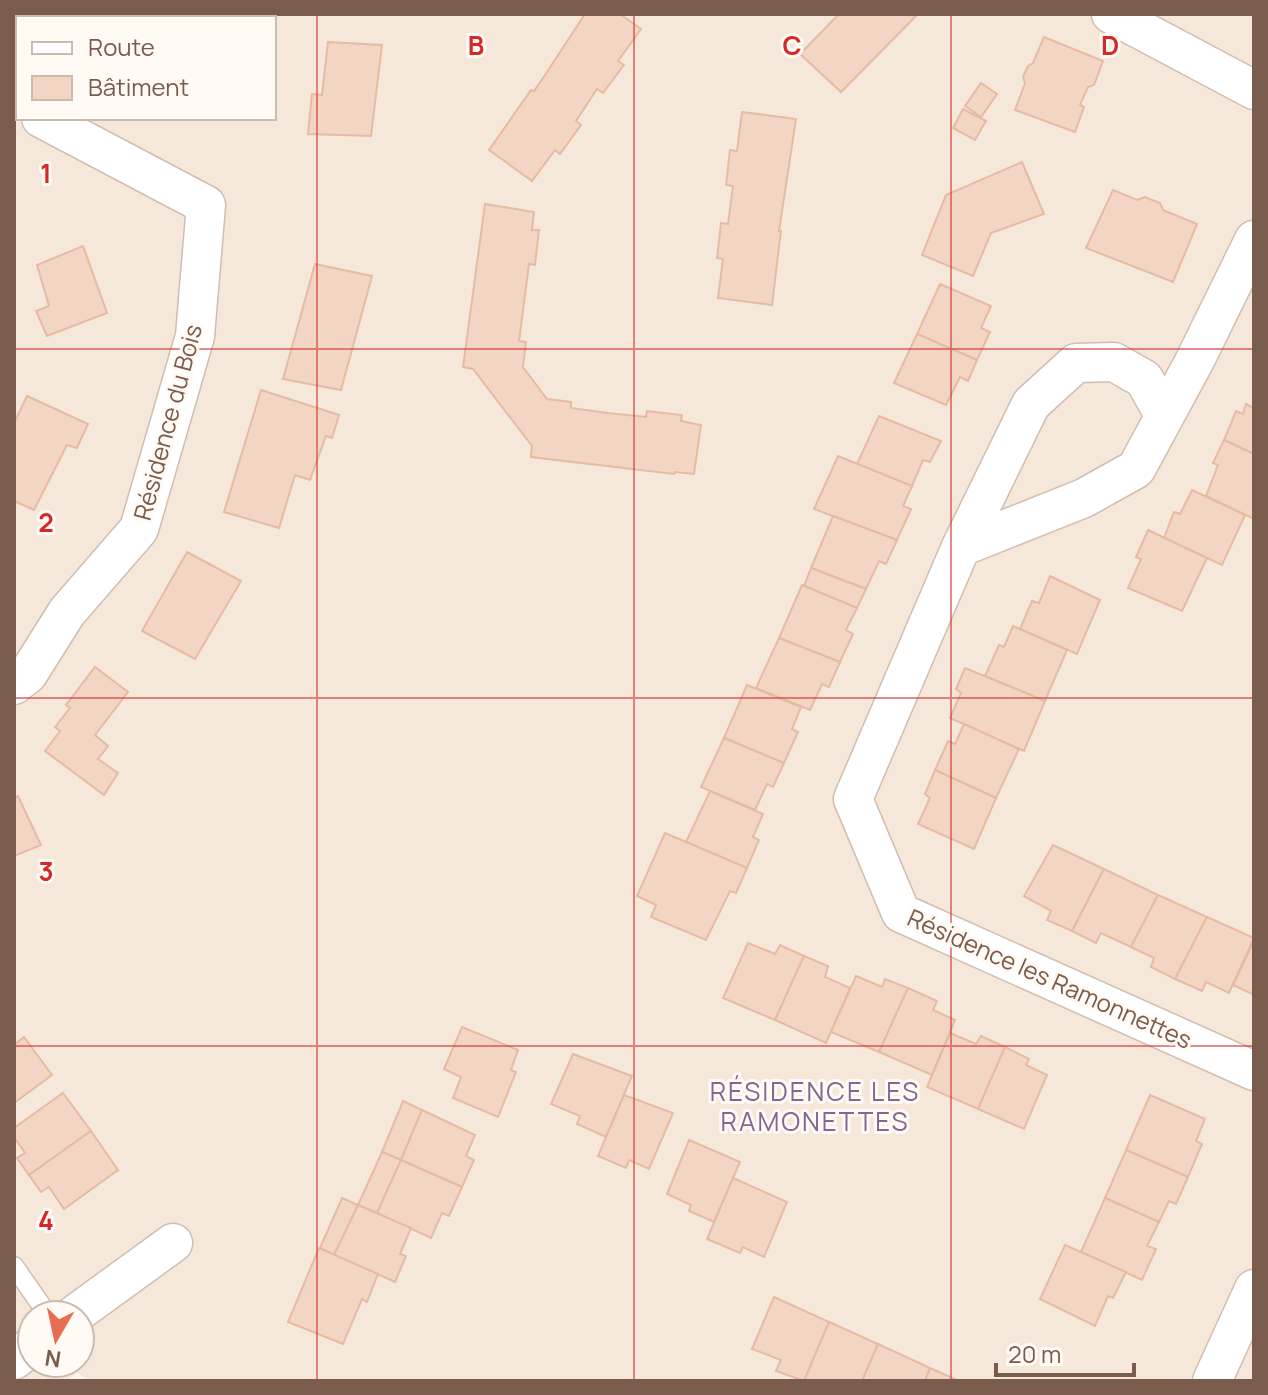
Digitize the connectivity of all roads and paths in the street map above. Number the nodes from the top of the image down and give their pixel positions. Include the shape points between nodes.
1 (1111, 14) edge
2 (1254, 90) edge
3 (45, 120) edge
4 (1254, 240) edge
5 (1164, 415) junction
6 (961, 547) junction
7 (14, 685) edge
8 (1254, 1071) edge
9 (173, 1243) dead end
10 (14, 1266) edge
11 (1254, 1289) edge
12 (37, 1299) edge
13 (96, 1299) edge
14 (1212, 1381) edge

1 - 2 street
3 - 7 street, Résidence du Bois via 206,205 195,336 139,529 67,612 28,674
4 - 5 street
5 - 6 street via 1136,469 1084,498
5 - 6 street, Résidence les Ramonnettes via 1144,379 1114,362 1076,363 1031,404
6 - 8 street, Résidence les Ramonnettes via 853,799 901,913
9 - 13 street
10 - 12 lane
11 - 14 street

